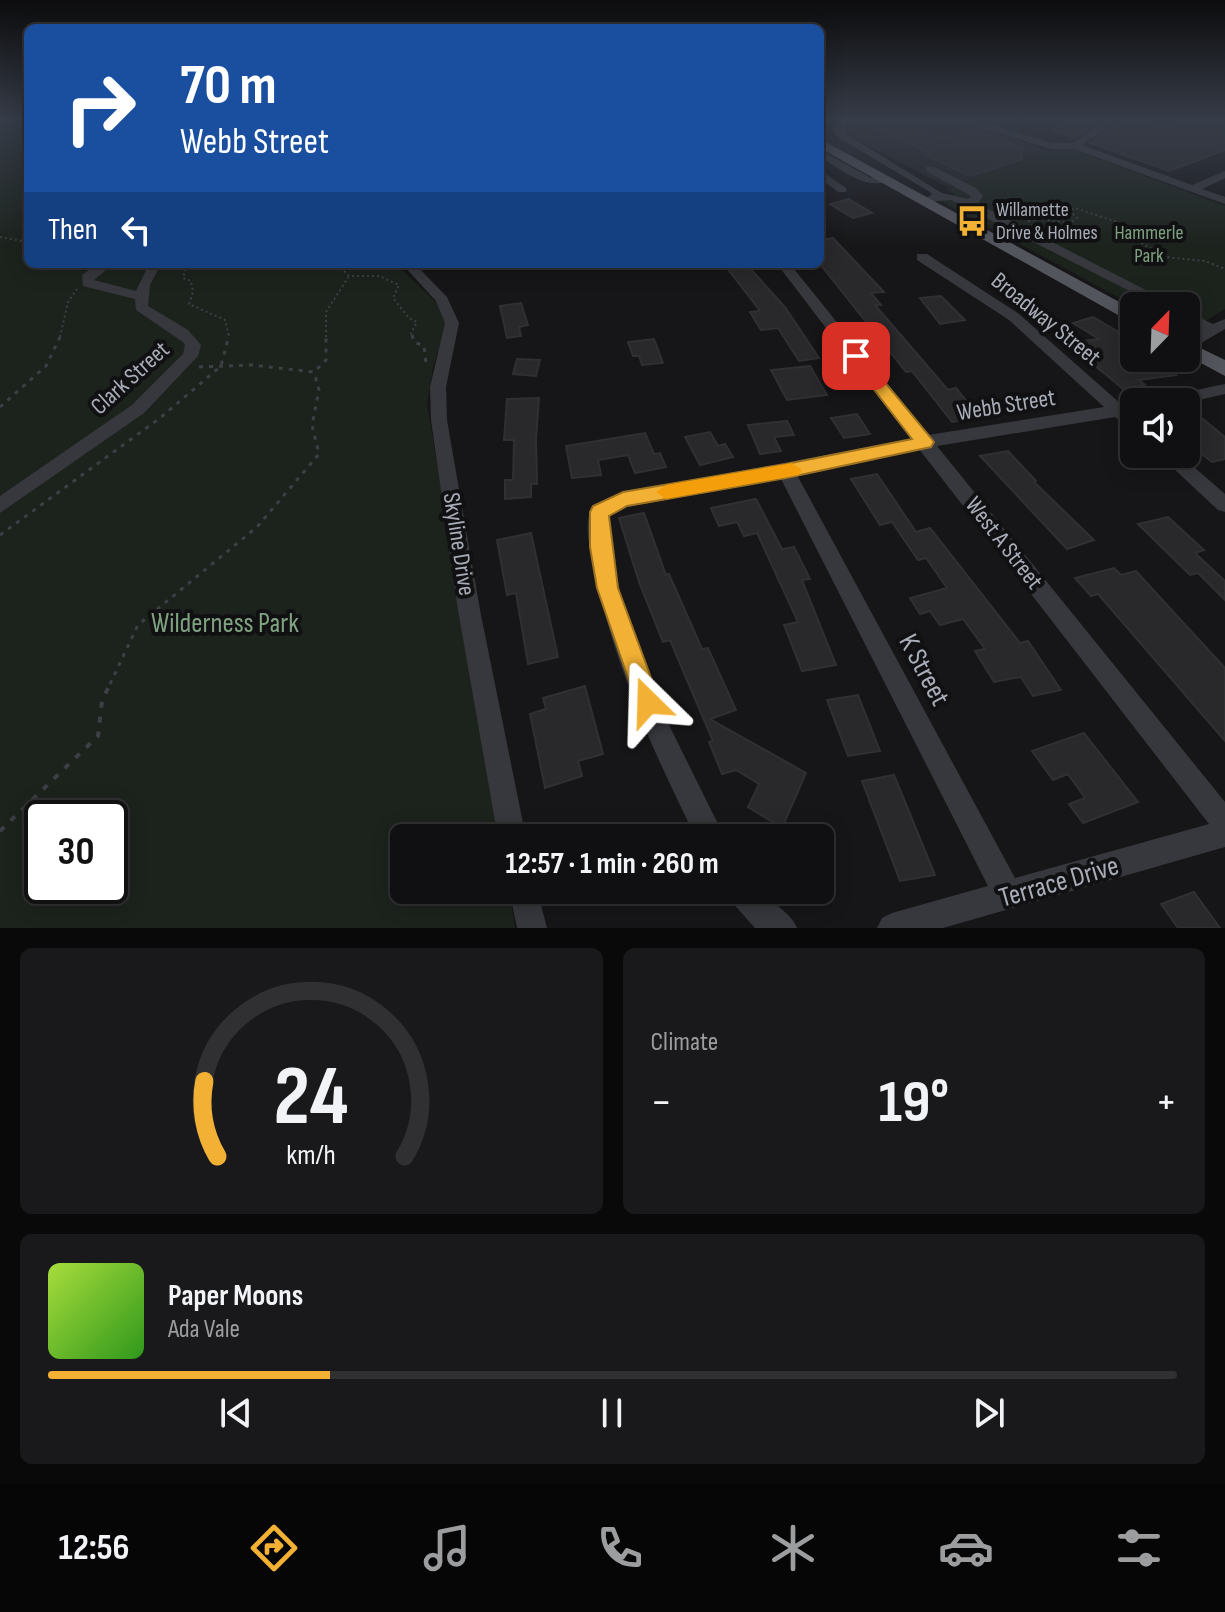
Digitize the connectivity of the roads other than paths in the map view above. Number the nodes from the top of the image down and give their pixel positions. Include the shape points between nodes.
1 (835, 161) edge
2 (854, 161) edge
3 (885, 161) edge
4 (1117, 161) edge
5 (930, 169) dead end
6 (1225, 174) edge
7 (824, 176) edge
8 (886, 179) junction
9 (1192, 189) junction
10 (842, 190) dead end
11 (932, 199) junction
12 (1225, 201) edge
13 (967, 203) junction
14 (922, 257) dead end
15 (101, 268) edge
16 (153, 268) edge
17 (412, 268) edge
18 (786, 268) edge
19 (1143, 292) edge
20 (141, 296) junction
21 (1120, 310) edge
22 (1200, 320) edge
23 (1219, 327) edge
24 (1200, 339) edge
25 (1200, 355) edge
26 (1225, 369) edge
27 (1225, 389) edge
28 (1200, 394) edge
29 (1120, 404) edge
30 (1120, 410) edge
31 (925, 442) junction
32 (1183, 468) edge
33 (786, 471) junction
34 (1225, 505) edge
35 (0, 506) edge
36 (1225, 823) edge
37 (509, 824) edge
38 (704, 824) edge
39 (1225, 833) edge
40 (1009, 896) junction
41 (526, 904) edge
42 (753, 904) edge
43 (532, 928) edge
44 (782, 928) edge
45 (892, 928) edge

1 - 8 street via 869,181
2 - 8 main road
3 - 11 street via 930,187
4 - 9 street
5 - 13 street via 972,190 976,201
6 - 9 street
7 - 10 street
8 - 11 main road
9 - 12 street
11 - 13 street via 953,197
11 - 21 main road
13 - 19 street
14 - 29 street, Broadway Street via 1014,317
15 - 20 street via 87,278 88,283
16 - 20 street
17 - 37 street, Skyline Drive via 450,315 438,387 439,420
18 - 31 street, West A Street
20 - 35 street, Clark Street via 141,307 153,318 188,336 193,345 190,356 138,409
22 - 23 street
23 - 24 street
25 - 26 main road
27 - 28 street
30 - 31 street, Webb Street
31 - 33 street, Webb Street
31 - 36 street, West A Street
32 - 34 street
33 - 38 street, Webb Street via 623,500 605,507 598,518 607,588 619,627
33 - 40 street, K Street
39 - 40 street, Terrace Drive
40 - 45 street, Terrace Drive
41 - 43 street
42 - 44 street

